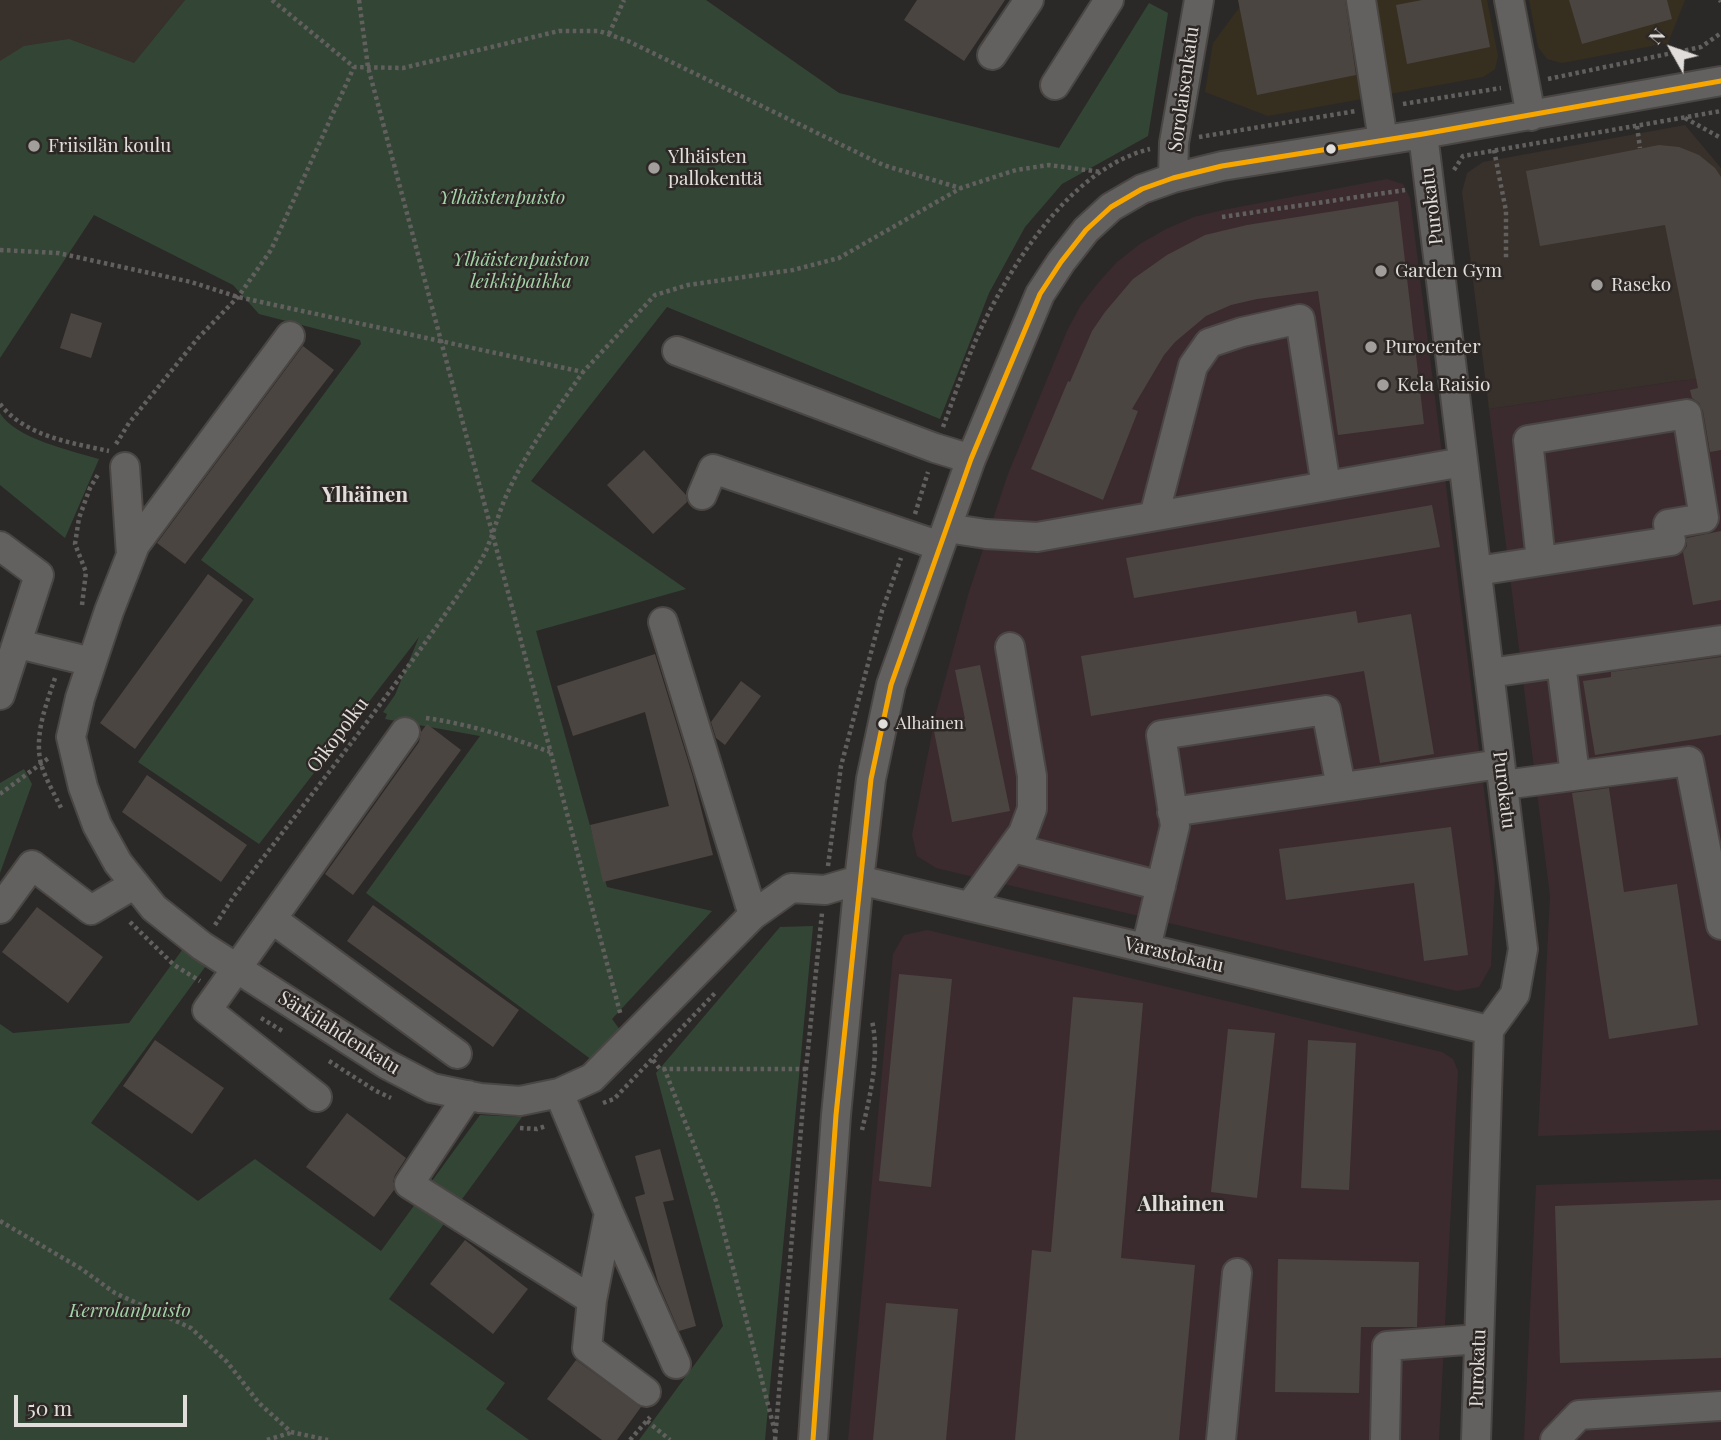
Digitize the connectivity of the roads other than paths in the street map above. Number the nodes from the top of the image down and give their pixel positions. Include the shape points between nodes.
1 (1028, 0) edge
2 (1109, 0) edge
3 (1199, 0) edge
4 (1361, 0) edge
5 (1509, 0) edge
6 (992, 55) dead end
7 (1721, 81) edge
8 (1055, 85) dead end
9 (1531, 116) junction
10 (1423, 134) junction
11 (1383, 140) junction
12 (1173, 178) junction
13 (290, 336) dead end
14 (677, 351) dead end
15 (971, 459) junction
16 (111, 462) road end
17 (1463, 462) junction
18 (1326, 486) junction
19 (702, 495) dead end
20 (1154, 516) junction
21 (943, 537) junction
22 (0, 546) edge
23 (133, 550) junction
24 (1541, 561) junction
25 (1477, 571) junction
26 (663, 622) dead end
27 (1721, 640) edge
28 (18, 643) junction
29 (1010, 647) dead end
30 (92, 662) junction
31 (1561, 663) junction
32 (1489, 673) junction
33 (0, 695) edge
34 (405, 732) road end
35 (1502, 774) junction
36 (1575, 775) junction
37 (1341, 788) junction
38 (1172, 812) junction
39 (1013, 848) junction
40 (859, 880) junction
41 (135, 884) junction
42 (1161, 886) junction
43 (970, 906) junction
44 (0, 909) edge
45 (752, 915) junction
46 (272, 919) junction
47 (1721, 925) edge
48 (1146, 948) junction
49 (237, 969) junction
50 (1489, 1030) junction
51 (457, 1054) dead end
52 (559, 1093) junction
53 (468, 1096) junction
54 (317, 1097) dead end
55 (609, 1213) junction
56 (1237, 1273) dead end
57 (592, 1300) junction
58 (1479, 1339) junction
59 (676, 1364) dead end
60 (646, 1392) dead end
61 (1721, 1406) edge
62 (813, 1440) edge
63 (1221, 1440) edge
64 (1385, 1440) edge
65 (1476, 1440) edge
66 (1555, 1440) edge

1 - 6 street
2 - 8 street
3 - 12 street, Sorolaisenkatu via 1174,143
4 - 11 street
5 - 9 street
7 - 9 street
9 - 10 street
10 - 11 street
10 - 17 street, Purokatu
11 - 12 street
12 - 15 street via 1111,207 1061,262 1040,294
13 - 23 street
14 - 15 street
15 - 21 street
16 - 23 street
17 - 18 street
17 - 25 street, Purokatu
18 - 20 street
18 - 20 street via 1300,319 1209,343 1193,366
19 - 21 street via 713,469
20 - 21 street via 1037,537
21 - 40 street via 891,685 871,779
22 - 28 street via 39,575
23 - 30 street, Särkilahdenkatu
24 - 24 street via 1671,541 1668,524 1704,518 1687,414 1528,440
24 - 25 street
25 - 32 street, Purokatu
26 - 45 street
27 - 31 street
28 - 30 street
28 - 33 street
29 - 39 street via 1032,776 1032,809
30 - 41 street, Särkilahdenkatu via 71,737 97,825
31 - 32 street
31 - 36 street
32 - 35 street, Purokatu
34 - 46 street
35 - 36 street
35 - 37 street
35 - 50 street, Purokatu via 1523,949 1515,994
36 - 47 street via 1689,761
37 - 38 street
37 - 38 street via 1326,709 1161,735
38 - 42 street via 1175,827
39 - 42 street
39 - 43 street
40 - 43 street, Varastokatu
40 - 45 street, Särkilahdenkatu via 825,890 791,888
40 - 62 street via 836,1115
41 - 44 street via 91,910 32,865
41 - 49 street, Särkilahdenkatu via 154,908
42 - 48 street
43 - 48 street, Varastokatu
45 - 52 street, Särkilahdenkatu via 592,1078
46 - 49 street
46 - 51 street
48 - 50 street, Varastokatu
49 - 53 street, Särkilahdenkatu via 386,1064 432,1088
49 - 54 street via 207,1010
50 - 58 street, Purokatu
52 - 53 street, Särkilahdenkatu via 520,1101
52 - 55 street
53 - 57 street via 409,1184
55 - 57 street
55 - 59 street
56 - 63 street
57 - 60 street via 587,1348
58 - 64 street via 1387,1346
58 - 65 street, Purokatu
61 - 66 street via 1578,1415

